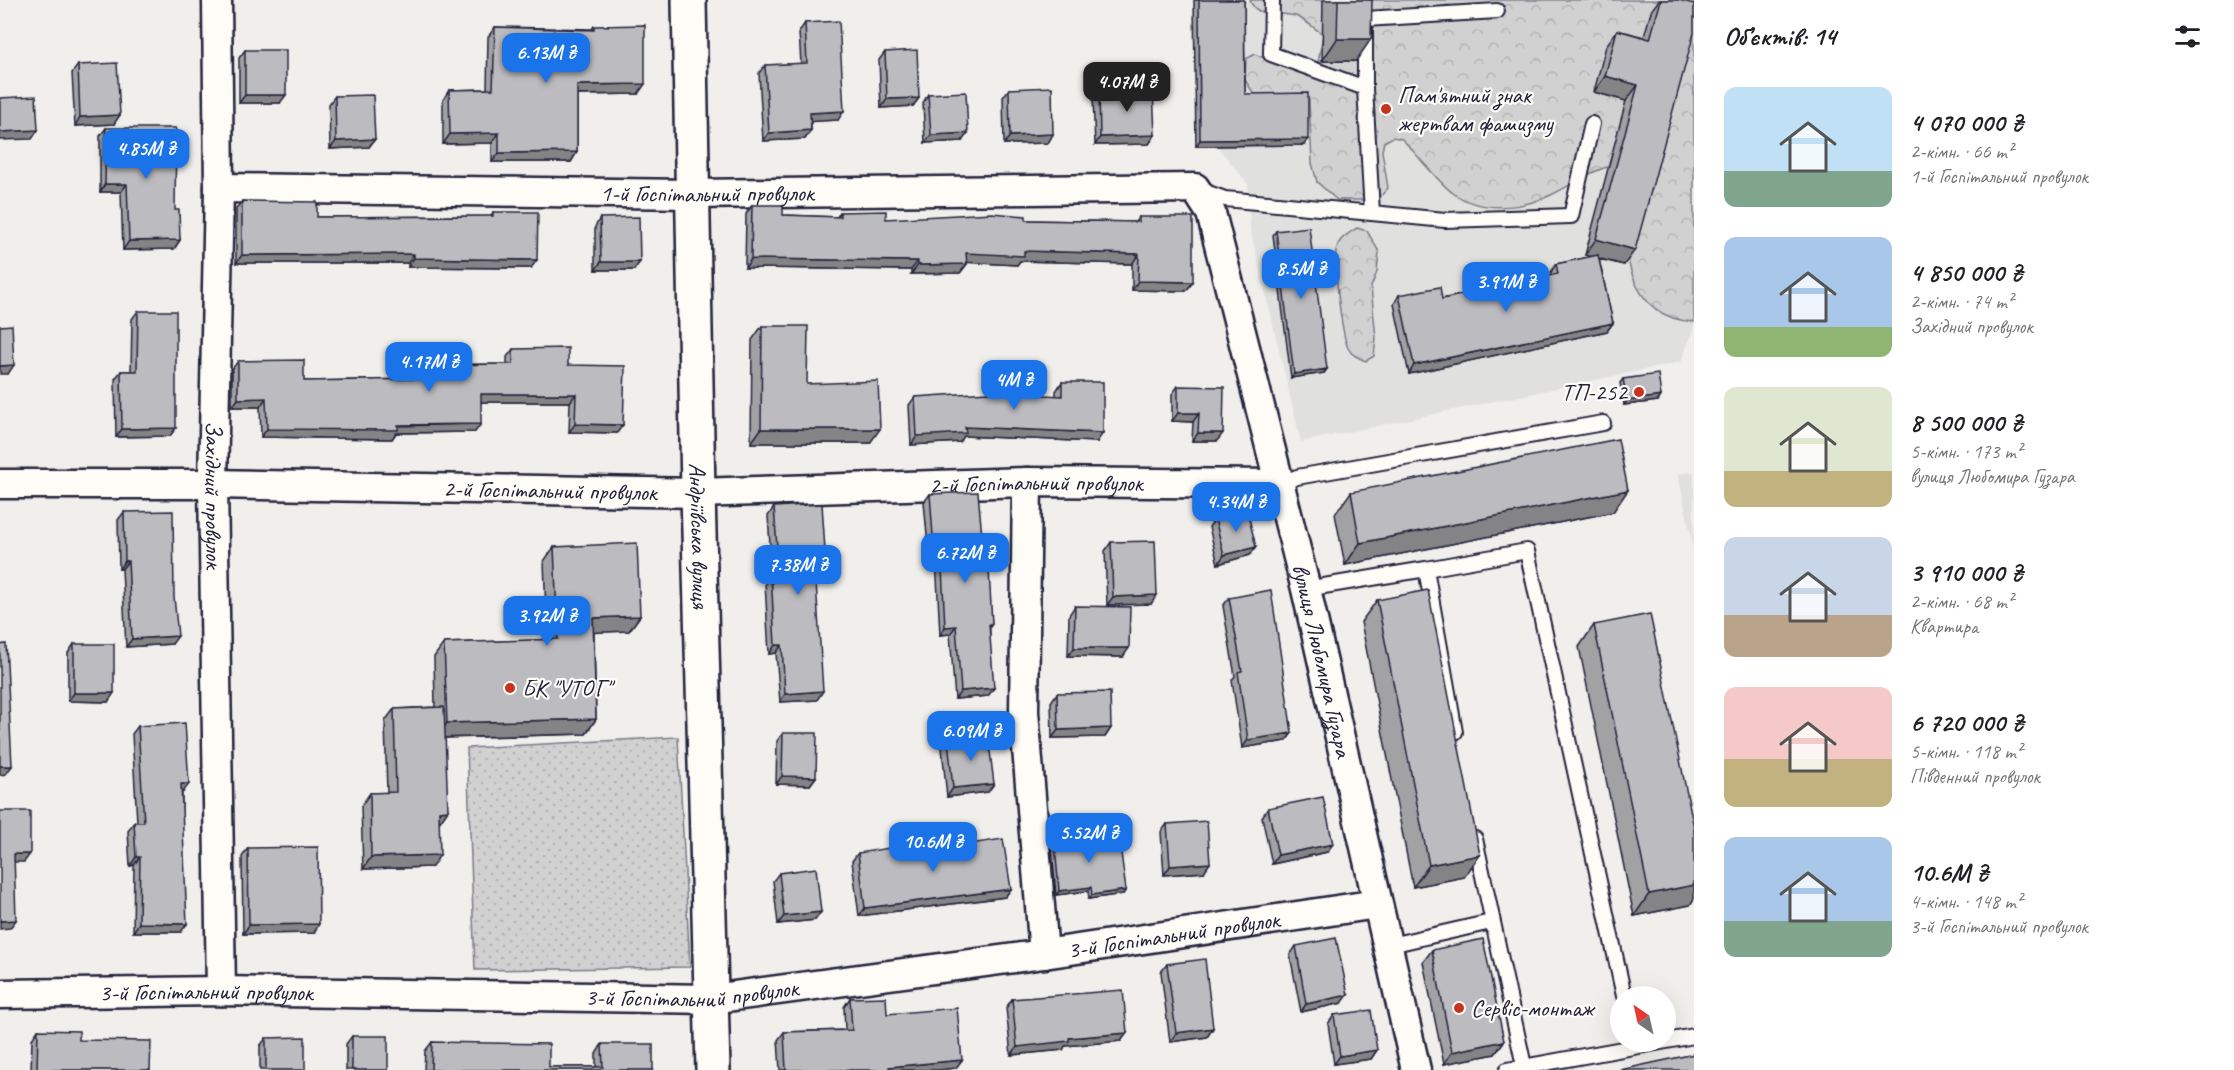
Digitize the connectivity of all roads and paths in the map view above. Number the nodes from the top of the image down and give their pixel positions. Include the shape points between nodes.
1 (217, 0) edge
2 (689, 0) edge
3 (1272, 0) edge
4 (1497, 11) dead end
5 (1365, 88) junction
6 (1592, 124) dead end
7 (219, 188) junction
8 (1195, 188) junction
9 (692, 194) junction
10 (1372, 213) junction
11 (1603, 423) dead end
12 (1027, 482) junction
13 (0, 484) edge
14 (213, 484) junction
15 (1280, 484) junction
16 (698, 493) junction
17 (1426, 569) junction
18 (1306, 590) junction
19 (1458, 749) edge
20 (1474, 830) edge
21 (1377, 904) junction
22 (1491, 922) junction
23 (1386, 946) junction
24 (1044, 954) junction
25 (1622, 986) edge
26 (221, 991) junction
27 (0, 994) edge
28 (712, 999) junction
29 (1694, 1036) edge
30 (1676, 1038) edge
31 (1610, 1049) edge
32 (1524, 1066) junction
33 (713, 1070) edge
34 (1416, 1070) edge
35 (1507, 1070) edge

1 - 7 street, Західний провулок
2 - 9 street, Андріївська вулиця
3 - 5 lane via 1271,54
4 - 5 lane via 1365,19
5 - 10 lane
6 - 10 lane via 1571,216 1445,220
7 - 9 street, 1-й Госпітальний провулок
7 - 14 street, Західний провулок
8 - 9 street, 1-й Госпітальний провулок
8 - 10 lane via 1225,199
8 - 15 street, вулиця Любомира Гузара via 1212,213
9 - 16 street, Андріївська вулиця
11 - 15 lane via 1297,477
12 - 15 street, 2-й Госпітальний провулок
12 - 16 street, 2-й Госпітальний провулок
12 - 24 street via 1024,712
13 - 14 street, 2-й Госпітальний провулок
14 - 16 street, 2-й Госпітальний провулок
14 - 26 street, Західний провулок
15 - 18 street, вулиця Любомира Гузара
16 - 28 street, Андріївська вулиця
17 - 18 lane
17 - 19 lane
17 - 25 lane via 1527,551
18 - 21 street, вулиця Любомира Гузара
20 - 22 lane
21 - 23 street, вулиця Любомира Гузара
21 - 24 street, 3-й Госпітальний провулок
22 - 23 lane
22 - 32 lane
23 - 34 street, вулиця Любомира Гузара
24 - 28 street, 3-й Госпітальний провулок
26 - 27 street, 3-й Госпітальний провулок
26 - 28 street, 3-й Госпітальний провулок
28 - 33 street, Андріївська вулиця
29 - 30 lane
31 - 32 lane
32 - 35 lane

